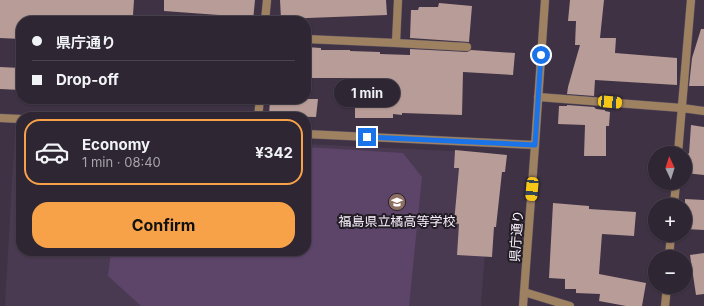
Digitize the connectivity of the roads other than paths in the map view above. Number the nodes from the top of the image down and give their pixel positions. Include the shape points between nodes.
1 (267, 0) edge
2 (398, 0) edge
3 (545, 0) edge
4 (691, 0) edge
5 (265, 16) edge
6 (311, 39) edge
7 (396, 43) junction
8 (467, 47) dead end
9 (538, 96) junction
10 (682, 108) junction
11 (704, 111) edge
12 (0, 118) edge
13 (16, 119) edge
14 (311, 134) edge
15 (535, 145) junction
16 (679, 146) edge
17 (524, 292) junction
18 (666, 294) edge
19 (523, 306) edge
20 (570, 306) edge
21 (665, 306) edge

1 - 5 street
2 - 7 street
3 - 9 street, 県庁通り
4 - 10 street
6 - 7 street
7 - 8 street
9 - 10 street
9 - 15 street, 県庁通り
10 - 11 street
10 - 16 street
12 - 13 street
14 - 15 street
15 - 17 street, 県庁通り
17 - 19 street, 県庁通り
17 - 20 street
18 - 21 street

